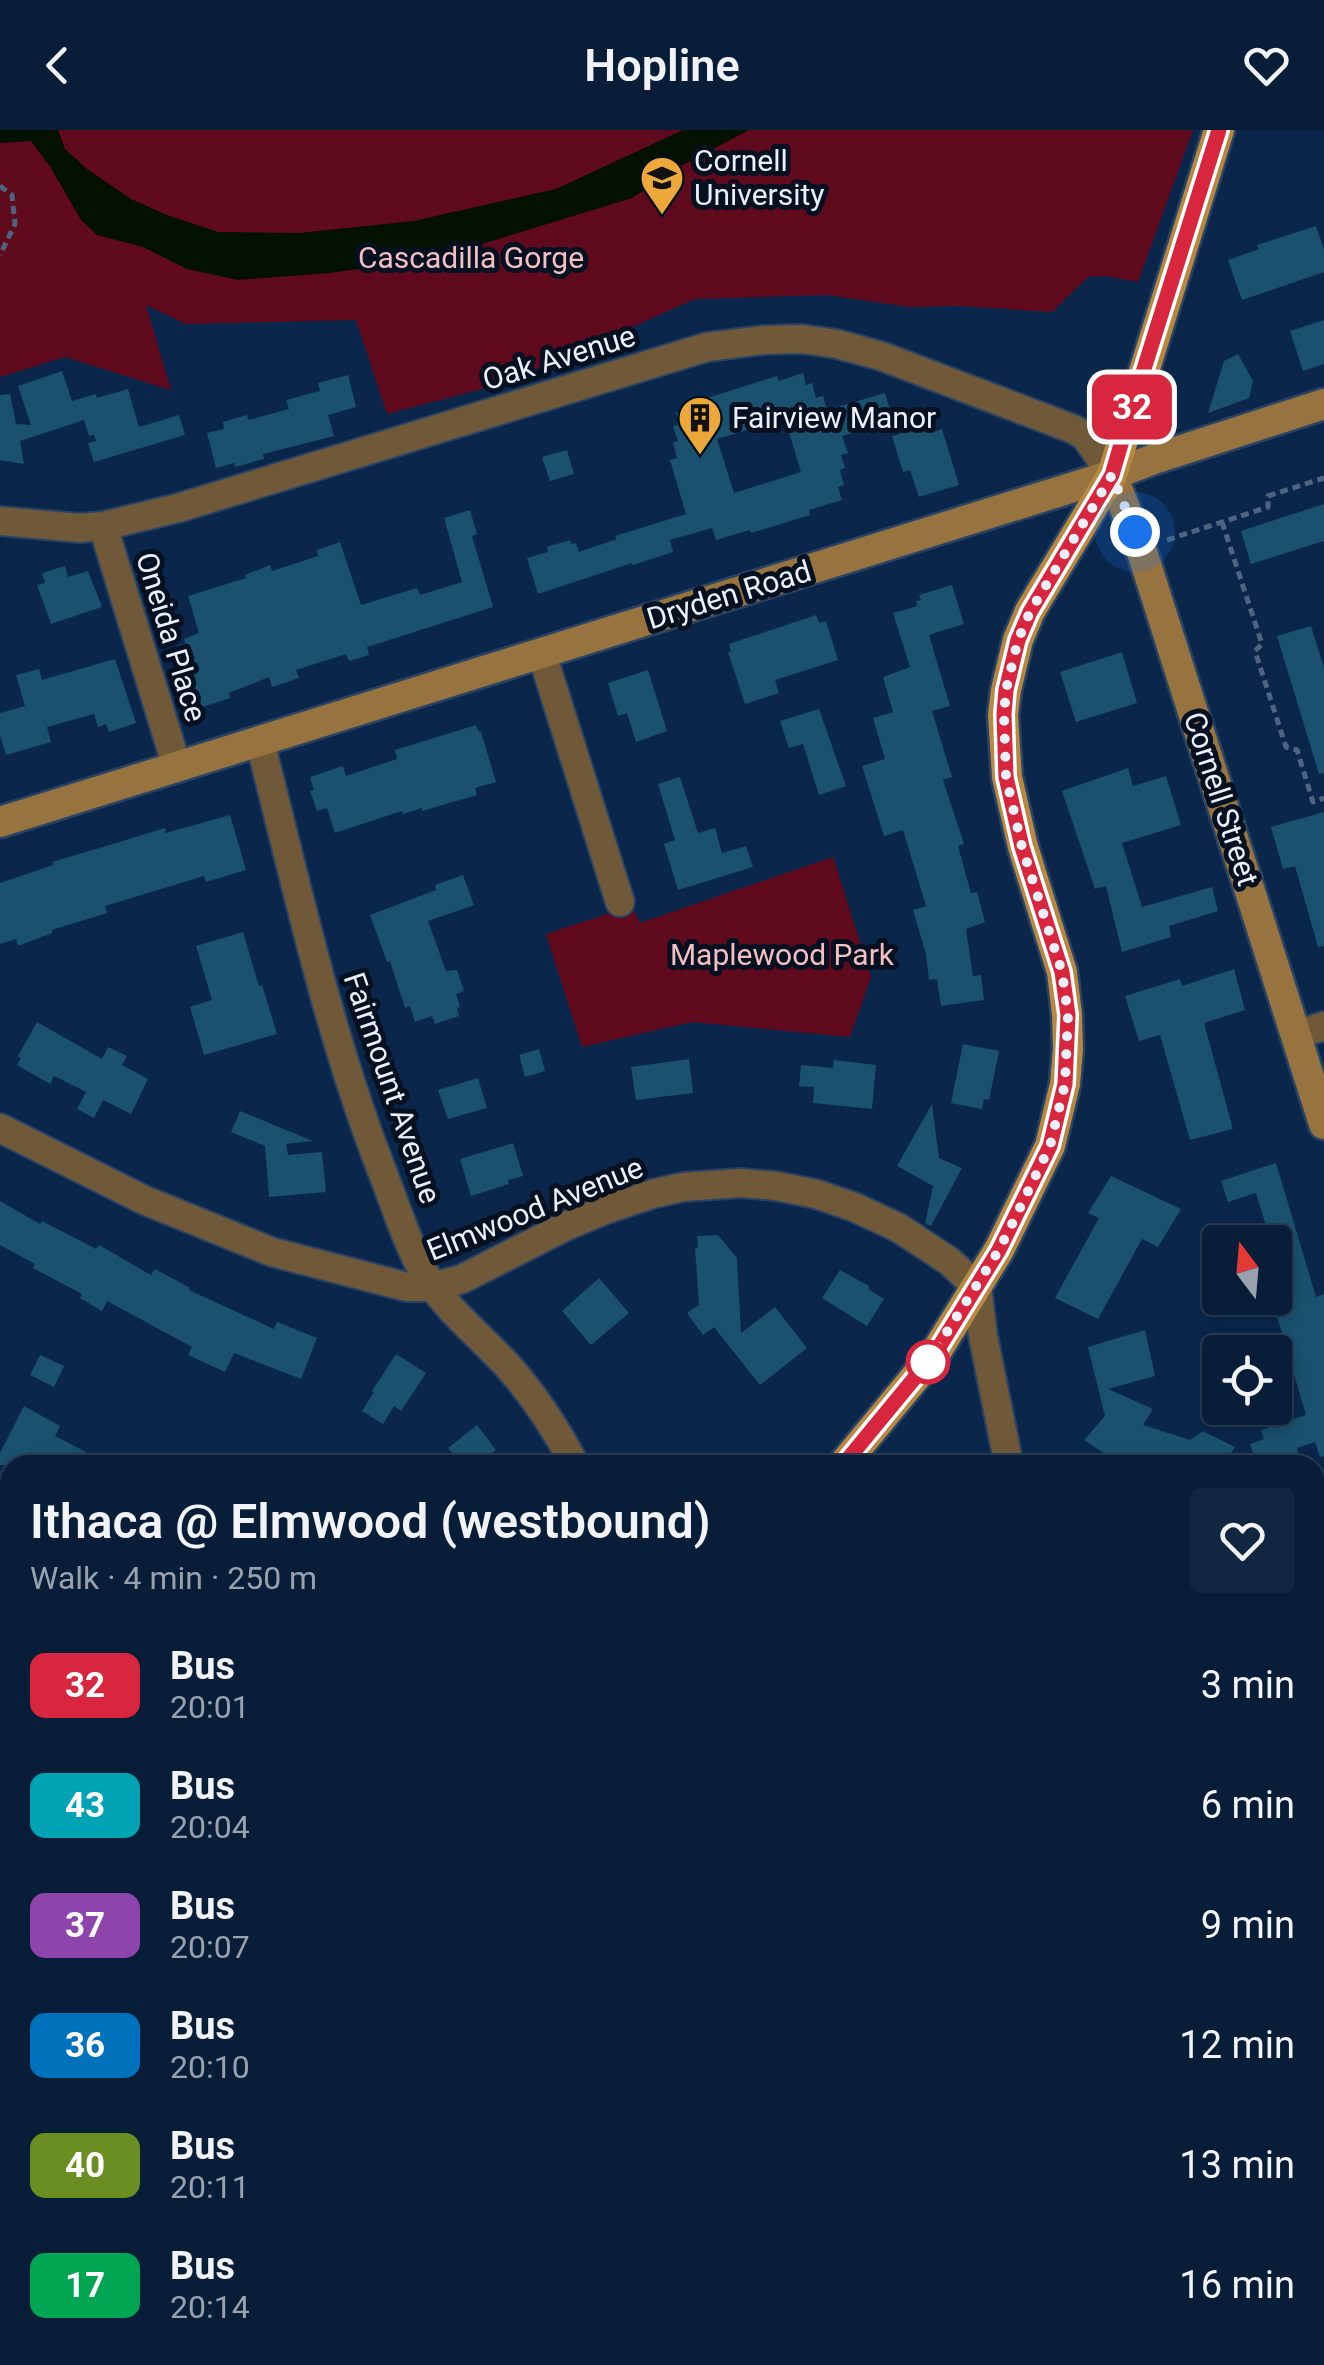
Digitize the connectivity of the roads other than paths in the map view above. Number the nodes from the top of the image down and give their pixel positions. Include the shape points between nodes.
1 (1219, 130) edge
2 (1324, 404) edge
3 (1112, 475) junction
4 (0, 521) edge
5 (103, 526) junction
6 (542, 654) junction
7 (260, 742) junction
8 (177, 767) junction
9 (0, 822) edge
10 (620, 902) dead end
11 (1310, 1031) edge
12 (1324, 1124) edge
13 (0, 1128) edge
14 (433, 1287) junction
15 (977, 1287) junction
16 (570, 1455) edge
17 (851, 1455) edge
18 (1009, 1455) edge

1 - 3 main road
2 - 3 street, Dryden Road
3 - 5 street, Oak Avenue via 1085,436 1051,418 837,344 764,340 707,348
3 - 6 street, Dryden Road
3 - 11 street, Cornell Street
3 - 15 main road via 1030,612 1006,690 1006,777 1062,972 1068,1049 1050,1146
4 - 5 street, Oak Avenue
5 - 8 street, Oneida Place
6 - 7 street, Dryden Road
6 - 10 street
7 - 8 street, Dryden Road
7 - 14 street, Fairmount Avenue via 326,1004 372,1143
8 - 9 street, Dryden Road
11 - 12 street, Cornell Street
13 - 14 street, Elmwood Avenue via 144,1200 272,1252 392,1284
14 - 15 street, Elmwood Avenue via 473,1275 606,1209 683,1187 740,1184 816,1194 854,1207 899,1228
14 - 16 street, Fairmount Avenue via 533,1396
15 - 17 main road via 928,1363
15 - 18 street

